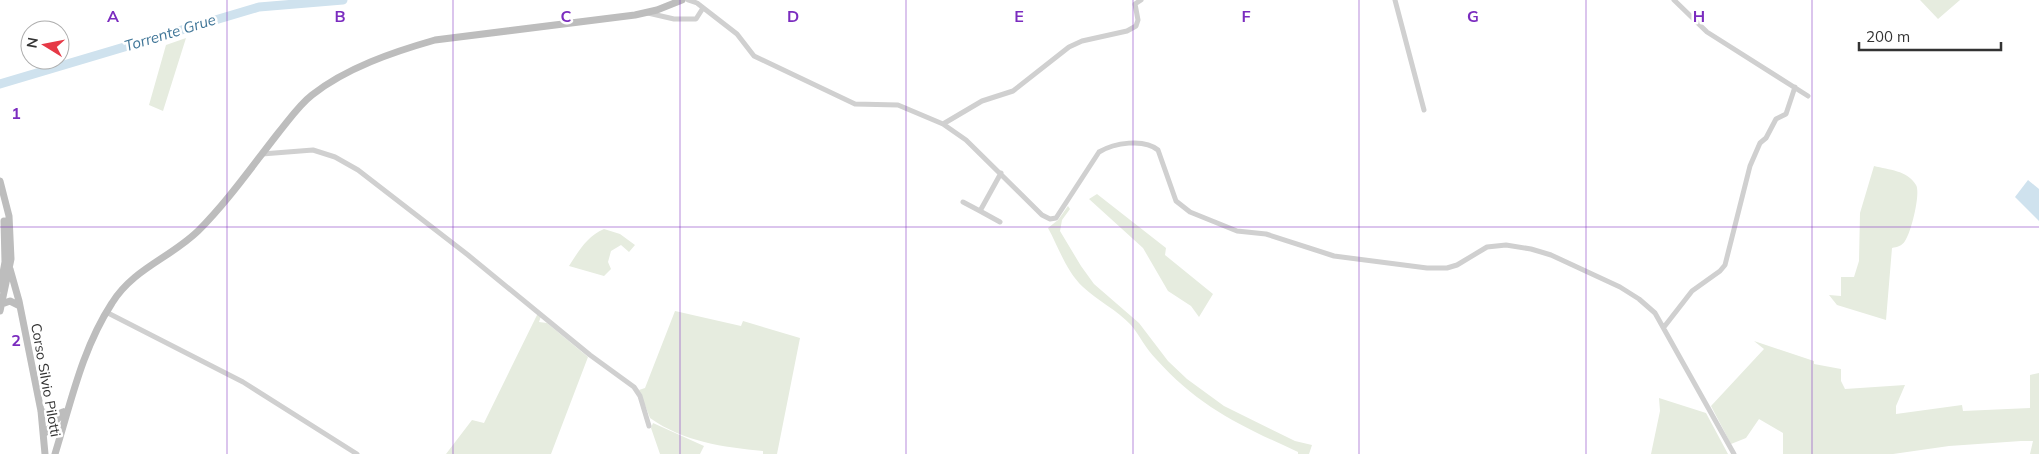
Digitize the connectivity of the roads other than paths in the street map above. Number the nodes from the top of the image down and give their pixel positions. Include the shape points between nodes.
1 (682, 0) edge
2 (688, 0) edge
3 (1141, 0) edge
4 (1396, 0) edge
5 (1674, 0) edge
6 (703, 8) junction
7 (648, 13) junction
8 (1795, 87) junction
9 (1808, 96) dead end
10 (1424, 110) dead end
11 (943, 124) junction
12 (262, 154) junction
13 (1001, 173) junction
14 (0, 181) edge
15 (1, 186) edge
16 (963, 202) dead end
17 (980, 211) junction
18 (1000, 222) dead end
19 (5, 262) junction
20 (10, 269) junction
21 (7, 284) junction
22 (0, 289) edge
23 (19, 307) junction
24 (1, 308) edge
25 (106, 312) junction
26 (1664, 327) junction
27 (66, 410) junction
28 (41, 411) junction
29 (649, 426) dead end
30 (60, 435) junction
31 (44, 436) junction
32 (45, 454) edge
33 (55, 454) edge
34 (357, 454) edge
35 (1734, 454) edge

1 - 7 main road
2 - 6 street
3 - 11 street via 1135,4 1136,26 1082,41 1012,90 982,101
4 - 10 street
5 - 8 street via 1707,32
6 - 7 street via 696,19
6 - 11 street via 737,34 754,56 855,104 898,106
7 - 12 main road via 452,37 410,47 359,67 310,96
8 - 9 street
8 - 26 street via 1786,114 1776,119 1750,166 1725,265 1692,291
11 - 13 street via 966,140
12 - 25 main road via 203,225 170,254 125,283
12 - 29 street via 313,150 335,157 358,170 634,387
13 - 17 street
13 - 26 street via 1042,216 1056,218 1099,152 1110,146 1144,143 1158,150 1176,202 1190,212 1237,231 1266,234 1334,256 1427,268 1457,266 1487,248 1506,245 1531,249 1620,287 1655,313
14 - 15 main road
15 - 19 main road
15 - 20 main road via 8,216
16 - 17 street
17 - 18 street
19 - 21 main road, Corso Silvio Pilotti
19 - 22 main road
20 - 21 main road
20 - 23 main road, Corso Silvio Pilotti
21 - 23 main road, Corso Silvio Pilotti
21 - 24 main road
23 - 24 main road via 10,301
23 - 28 main road, Corso Silvio Pilotti
25 - 27 main road via 84,357
25 - 34 street via 244,382
26 - 35 street
27 - 28 main road via 54,416
27 - 30 main road
27 - 31 main road
28 - 31 main road, Corso Silvio Pilotti
30 - 31 main road via 54,440
30 - 33 main road
31 - 32 main road, Corso Silvio Pilotti

